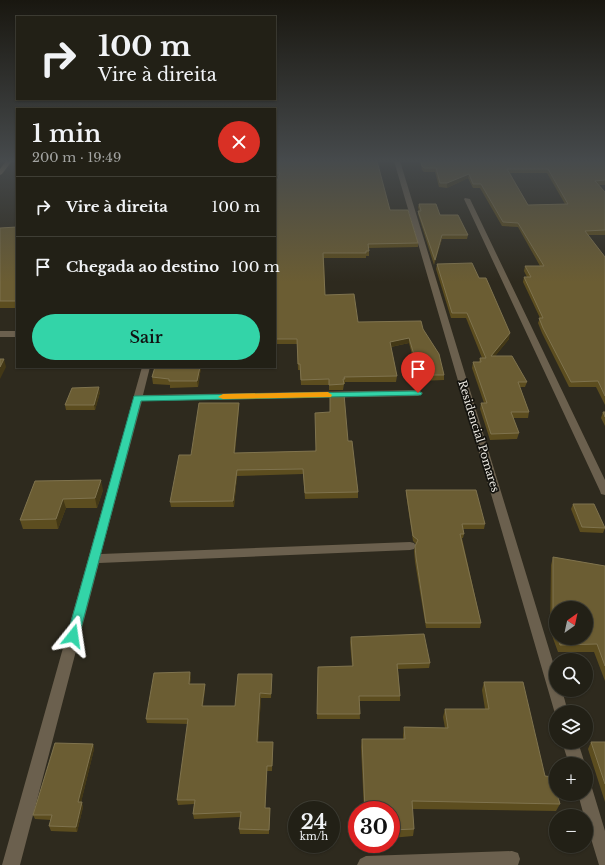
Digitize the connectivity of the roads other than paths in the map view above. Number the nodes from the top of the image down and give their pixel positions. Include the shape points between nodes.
1 (409, 201) edge
2 (468, 201) edge
3 (0, 334) edge
4 (16, 334) edge
5 (146, 368) edge
6 (418, 393) dead end
7 (137, 398) junction
8 (605, 491) edge
9 (410, 546) dead end
10 (93, 559) junction
11 (559, 705) edge
12 (588, 801) edge
13 (512, 859) dead end
14 (605, 859) edge
15 (11, 865) edge
16 (366, 865) edge

1 - 11 street, Residencial Pomares
2 - 8 street
3 - 4 street
5 - 7 street
6 - 7 street
7 - 10 street
9 - 10 street
10 - 15 street
12 - 14 street
13 - 16 street

